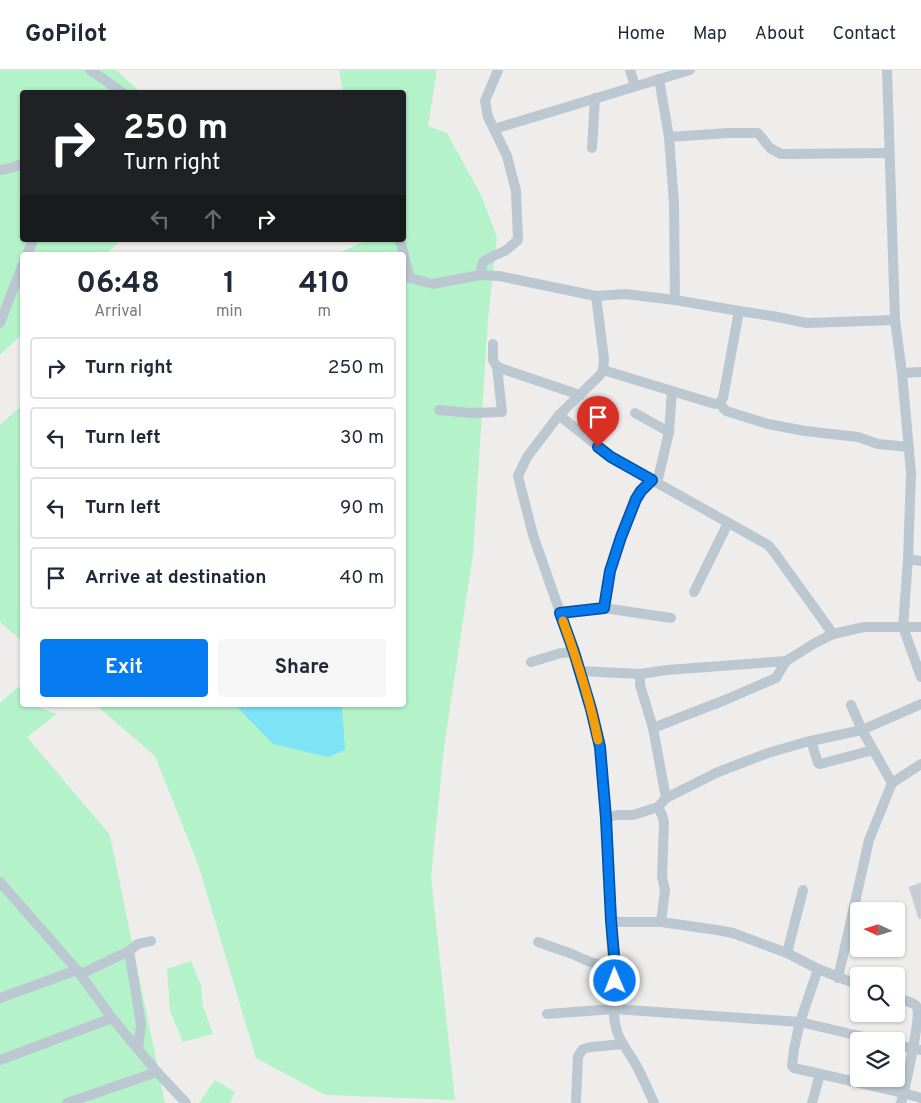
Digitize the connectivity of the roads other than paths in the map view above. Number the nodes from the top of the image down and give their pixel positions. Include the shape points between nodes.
1 (90, 70) edge
2 (498, 70) edge
3 (630, 70) edge
4 (690, 70) edge
5 (887, 70) edge
6 (659, 79) junction
7 (635, 86) junction
8 (119, 90) edge
9 (595, 98) junction
10 (494, 129) junction
11 (669, 137) junction
12 (592, 148) dead end
13 (889, 154) junction
14 (20, 165) edge
15 (0, 170) edge
16 (406, 263) edge
17 (20, 271) edge
18 (480, 275) junction
19 (596, 296) junction
20 (675, 300) junction
21 (739, 311) junction
22 (895, 320) junction
23 (0, 323) edge
24 (493, 344) dead end
25 (497, 366) junction
26 (603, 370) junction
27 (921, 372) edge
28 (902, 373) junction
29 (672, 391) junction
30 (580, 395) junction
31 (719, 403) junction
32 (440, 410) dead end
33 (635, 413) dead end
34 (559, 415) junction
35 (669, 432) junction
36 (908, 447) junction
37 (916, 474) edge
38 (655, 482) junction
39 (728, 523) junction
40 (908, 559) junction
41 (921, 561) edge
42 (694, 592) dead end
43 (604, 608) junction
44 (560, 613) junction
45 (671, 618) dead end
46 (904, 627) junction
47 (921, 627) edge
48 (833, 634) junction
49 (574, 652) junction
50 (786, 661) junction
51 (531, 662) dead end
52 (580, 671) junction
53 (640, 674) junction
54 (921, 678) edge
55 (921, 704) edge
56 (850, 705) dead end
57 (652, 728) junction
58 (862, 730) junction
59 (811, 741) junction
60 (873, 750) junction
61 (921, 764) edge
62 (892, 783) junction
63 (666, 798) junction
64 (658, 807) junction
65 (606, 818) junction
66 (0, 882) edge
67 (802, 890) dead end
68 (611, 920) junction
69 (661, 922) junction
70 (151, 941) dead end
71 (538, 942) dead end
72 (129, 951) junction
73 (787, 953) junction
74 (615, 967) junction
75 (818, 969) junction
76 (79, 972) junction
77 (838, 978) junction
78 (850, 982) edge
79 (0, 998) edge
80 (917, 1002) edge
81 (614, 1010) junction
82 (547, 1014) dead end
83 (112, 1018) junction
84 (800, 1022) junction
85 (850, 1034) edge
86 (623, 1044) junction
87 (138, 1049) junction
88 (917, 1049) edge
89 (0, 1060) edge
90 (157, 1072) junction
91 (820, 1074) junction
92 (904, 1092) junction
93 (921, 1098) edge
94 (576, 1101) dead end
95 (74, 1102) edge
96 (186, 1103) edge
97 (654, 1103) edge
98 (812, 1103) edge
99 (901, 1103) edge

1 - 8 street
2 - 10 street via 485,101
3 - 7 street
4 - 6 street
5 - 13 street
6 - 7 street
6 - 11 street
7 - 9 street
9 - 10 street
9 - 12 street
10 - 18 street via 507,156 516,191 518,240 505,252 483,262
11 - 13 street via 758,133 770,148 781,154
11 - 20 street via 674,204
13 - 22 street
14 - 15 street
16 - 18 street via 410,278 434,284
17 - 23 street
18 - 19 street
19 - 20 street via 625,294
19 - 26 street
20 - 21 street
21 - 22 street via 807,323
21 - 31 street via 723,398
22 - 28 street
24 - 25 street via 493,360
25 - 30 street
25 - 32 street via 502,412
26 - 29 street
26 - 30 street
27 - 28 street
28 - 36 street
29 - 31 street
29 - 35 street
30 - 34 street
31 - 36 street via 726,411 768,424
33 - 35 street
34 - 38 street via 611,457
34 - 44 street via 527,457 518,476 533,535
35 - 38 street
36 - 37 street
37 - 40 street
38 - 39 street
38 - 43 street via 641,491 636,499 610,571
39 - 42 street
39 - 48 street via 768,545
40 - 41 street
40 - 46 street
43 - 44 street
43 - 45 street
44 - 49 street
46 - 47 street
46 - 48 street via 864,627
46 - 54 street
48 - 50 street
49 - 51 street
49 - 52 street
50 - 53 street
50 - 57 street via 776,678
52 - 53 street
52 - 65 street via 600,747
53 - 57 street
55 - 58 street
56 - 58 street
57 - 63 street
58 - 59 street
58 - 60 street
59 - 60 street via 820,764
59 - 63 street via 716,773
60 - 62 street
61 - 62 street
62 - 77 street via 869,840
63 - 64 street
64 - 65 street
64 - 69 street via 664,822 662,878 665,890
65 - 68 street
66 - 76 street
67 - 73 street
68 - 69 street
68 - 74 street
69 - 73 street via 717,930
70 - 72 street via 138,944
71 - 74 street via 598,965
72 - 76 street
72 - 87 street via 141,1025
73 - 75 street
74 - 81 street
75 - 77 street
75 - 84 street
76 - 79 street
76 - 83 street
77 - 78 street
80 - 88 street via 920,1017
81 - 82 street
81 - 84 street
81 - 86 street via 616,1028
83 - 87 street
83 - 89 street
84 - 85 street
84 - 91 street via 792,1066
86 - 94 street via 583,1049 578,1056
86 - 97 street
87 - 90 street
88 - 92 street
90 - 95 street
90 - 96 street
91 - 92 street
91 - 98 street
92 - 93 street
92 - 99 street

